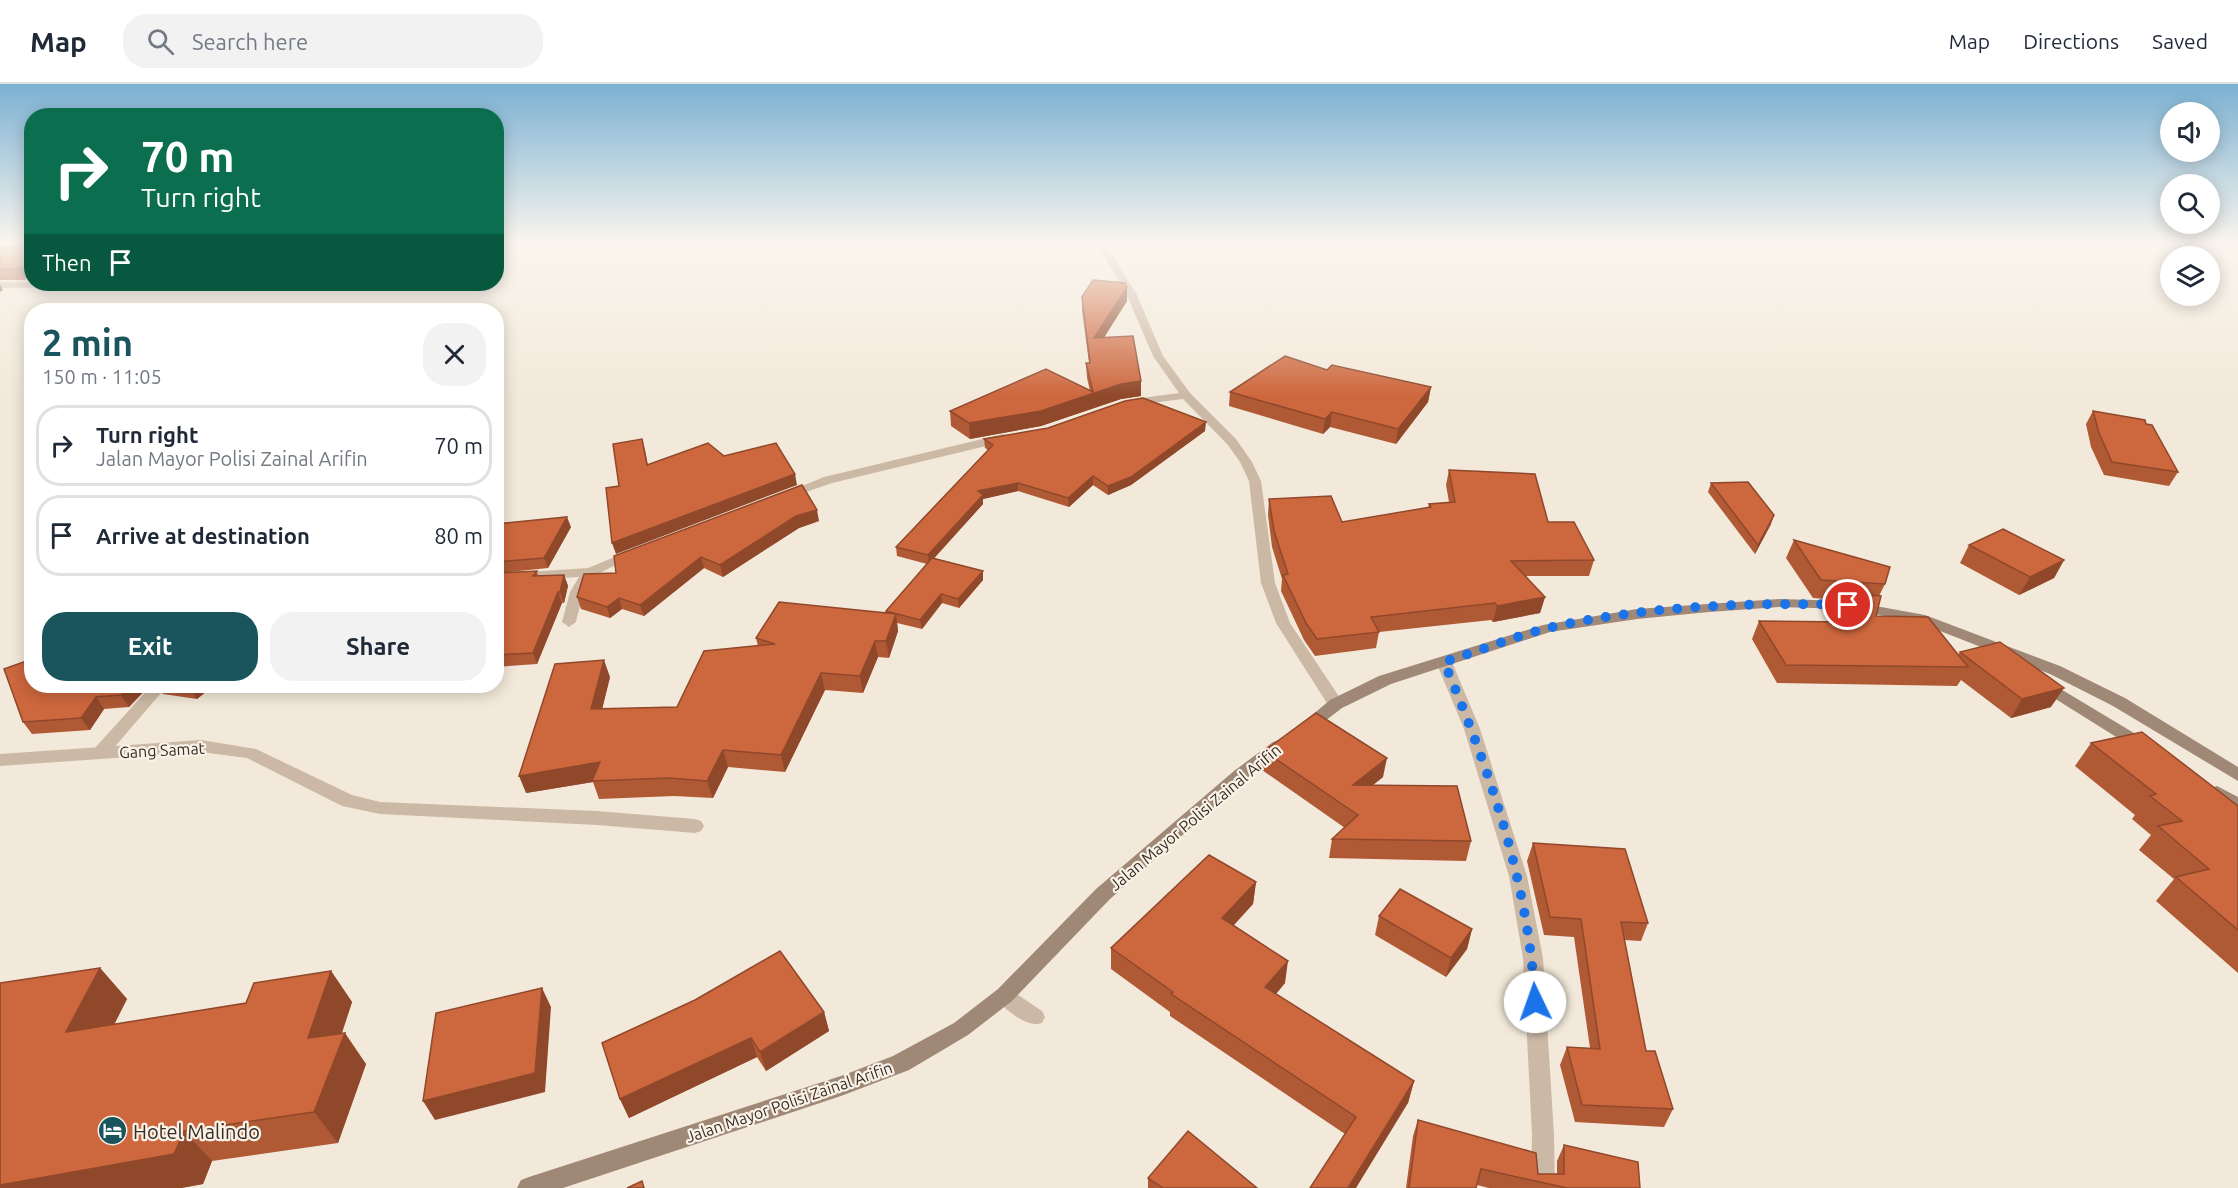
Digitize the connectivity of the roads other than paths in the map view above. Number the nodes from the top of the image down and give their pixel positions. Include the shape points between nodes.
1 (1131, 294) edge
2 (1186, 395) junction
3 (1112, 407) edge
4 (1013, 436) edge
5 (777, 498) edge
6 (646, 549) edge
7 (588, 572) junction
8 (504, 577) edge
9 (568, 622) dead end
10 (2010, 655) junction
11 (1444, 662) junction
12 (153, 693) edge
13 (1336, 704) junction
14 (100, 753) junction
15 (2156, 754) edge
16 (0, 760) edge
17 (2238, 775) edge
18 (2202, 783) edge
19 (2238, 805) edge
20 (696, 826) dead end
21 (1005, 995) junction
22 (1035, 1017) dead end
23 (529, 1188) edge
24 (1543, 1188) edge

1 - 2 street via 1158,356
2 - 3 street
2 - 13 street via 1246,462 1254,482 1268,583 1283,623
4 - 5 street via 839,477
6 - 7 street
7 - 8 street
7 - 9 street via 577,587
10 - 11 main road, Jalan Mayor Polisi Zainal Arifin via 1951,628 1894,611 1779,603 1637,614 1548,628
10 - 15 main road via 2039,681
10 - 17 main road, Jalan Mayor Polisi Zainal Arifin via 2055,670 2119,702
11 - 13 main road, Jalan Mayor Polisi Zainal Arifin via 1385,680
11 - 24 street via 1472,729 1518,876 1533,958
12 - 14 street
13 - 21 main road, Jalan Mayor Polisi Zainal Arifin via 1240,775 1103,894
14 - 16 street, Gang Samat
14 - 20 street, Gang Samat via 201,746 250,753 348,801 380,808
18 - 19 main road
21 - 22 street
21 - 23 main road, Jalan Mayor Polisi Zainal Arifin via 961,1029 901,1063

